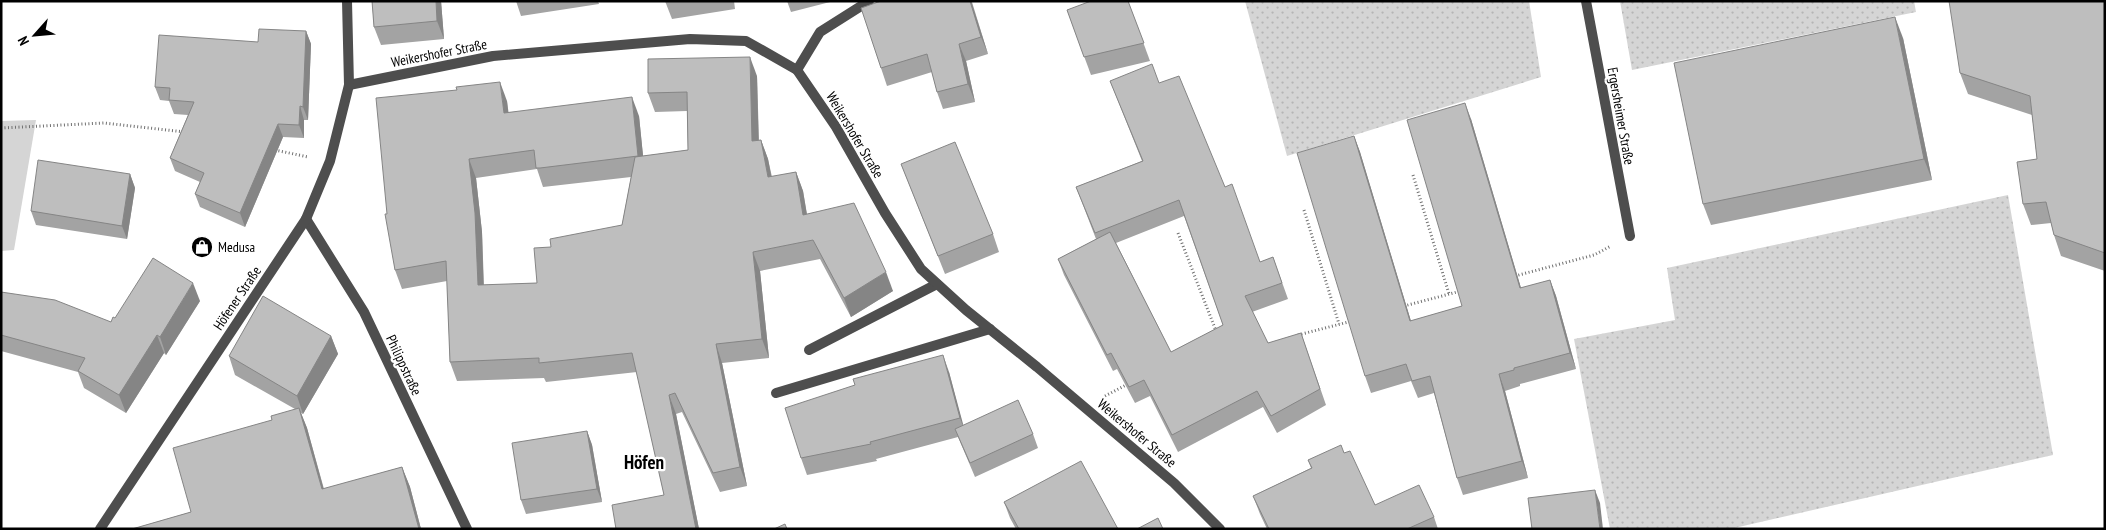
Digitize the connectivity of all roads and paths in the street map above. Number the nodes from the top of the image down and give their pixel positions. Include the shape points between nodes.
1 (347, 1) edge
2 (869, 1) edge
3 (1586, 1) edge
4 (797, 70) junction
5 (349, 85) junction
6 (1, 128) edge
7 (188, 133) edge
8 (273, 149) edge
9 (330, 162) junction
10 (1414, 176) dead end
11 (1304, 210) dead end
12 (306, 219) junction
13 (1178, 234) dead end
14 (1630, 236) joint
15 (1512, 277) edge
16 (937, 284) junction
17 (1467, 290) edge
18 (1449, 294) junction
19 (1401, 307) edge
20 (1356, 319) edge
21 (1339, 324) junction
22 (990, 329) junction
23 (1296, 336) edge
24 (1212, 340) edge
25 (809, 350) dead end
26 (1136, 380) edge
27 (776, 393) dead end
28 (1085, 407) junction
29 (100, 529) edge
30 (467, 529) edge
31 (1220, 529) edge

1 - 5 street, Höfener Straße
2 - 4 street via 820,32
3 - 14 street, Ergersheimer Straße
4 - 5 street, Weikershofer Straße via 746,42 690,39 493,56
4 - 16 street, Weikershofer Straße via 836,127 921,269
5 - 9 street, Höfener Straße
6 - 7 path via 104,123
8 - 9 path
9 - 12 street, Höfener Straße
10 - 18 path
11 - 21 path
12 - 29 street, Höfener Straße
12 - 30 street, Philippstraße via 364,312
13 - 24 path via 1216,332
14 - 15 path via 1594,255
16 - 22 street, Weikershofer Straße
16 - 25 street
17 - 18 path
18 - 19 path
20 - 21 path
21 - 23 path
22 - 27 street
22 - 28 street, Weikershofer Straße
26 - 28 path
28 - 31 street, Weikershofer Straße via 1174,483

